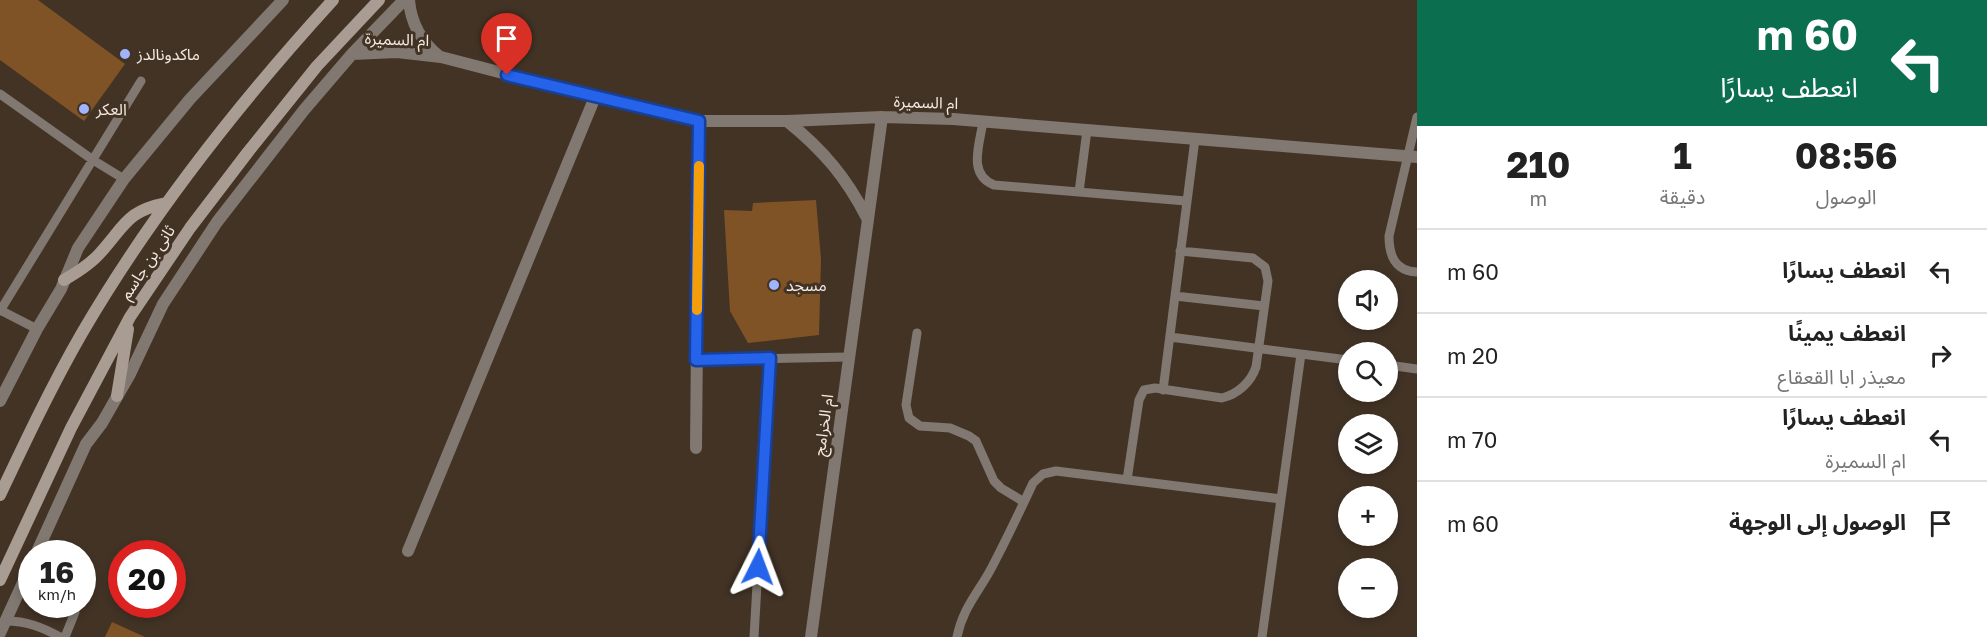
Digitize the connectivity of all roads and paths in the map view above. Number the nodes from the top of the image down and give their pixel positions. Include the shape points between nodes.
1 (283, 0) edge
2 (333, 0) edge
3 (379, 0) edge
4 (404, 0) edge
5 (409, 0) edge
6 (352, 54) junction
7 (441, 57) junction
8 (141, 81) dead end
9 (0, 94) edge
10 (595, 97) junction
11 (882, 117) junction
12 (1417, 117) edge
13 (699, 121) junction
14 (787, 121) junction
15 (982, 121) junction
16 (1087, 130) junction
17 (1195, 139) junction
18 (1413, 157) edge
19 (93, 160) junction
20 (124, 180) junction
21 (1079, 192) junction
22 (1186, 201) junction
23 (167, 203) junction
24 (867, 218) junction
25 (1180, 251) junction
26 (1417, 272) edge
27 (64, 280) junction
28 (1174, 296) junction
29 (1264, 306) junction
30 (0, 310) edge
31 (130, 317) junction
32 (37, 329) junction
33 (917, 333) dead end
34 (1170, 337) junction
35 (1259, 348) junction
36 (1301, 354) junction
37 (848, 357) junction
38 (770, 358) junction
39 (1338, 359) edge
40 (696, 360) junction
41 (1398, 366) edge
42 (1417, 369) edge
43 (1163, 390) junction
44 (117, 396) junction
45 (0, 401) edge
46 (696, 448) dead end
47 (1127, 480) junction
48 (0, 495) edge
49 (1281, 499) junction
50 (1024, 502) junction
51 (42, 540) edge
52 (408, 550) dead end
53 (0, 579) edge
54 (18, 594) edge
55 (72, 618) edge
56 (6, 621) junction
57 (0, 633) edge
58 (60, 637) edge
59 (64, 637) edge
60 (754, 637) edge
61 (811, 637) edge
62 (957, 637) edge
63 (1262, 637) edge

1 - 20 street via 190,99
2 - 23 main road, ثانى بن جاسم via 270,69
3 - 31 main road, ثانى بن جاسم via 317,66 248,152
4 - 6 street
5 - 7 street, ام السميرة via 413,24 420,37
6 - 7 street, ام السميرة via 397,52
6 - 44 street via 217,222 163,304
7 - 10 street, ام السميرة
8 - 19 lane
9 - 19 lane
10 - 13 street, ام السميرة
10 - 52 street
11 - 14 street, ام السميرة
11 - 15 street, ام السميرة
11 - 24 street, ام الخرامج
12 - 18 lane
13 - 14 street, ام السميرة
13 - 40 street
14 - 24 street via 834,164
15 - 16 street, ام السميرة
15 - 21 lane via 977,165 987,182
16 - 17 street, ام السميرة
16 - 21 lane
17 - 18 street, ام السميرة
17 - 22 lane
18 - 26 lane via 1389,236 1389,251 1396,264 1408,272
19 - 20 lane
19 - 30 lane
20 - 27 street via 78,248
21 - 22 lane
22 - 25 lane
23 - 27 main road via 130,217 101,252
23 - 48 main road, ثانى بن جاسم via 82,333
24 - 37 street, ام الخرامج
25 - 28 lane
25 - 29 lane via 1246,256 1260,261 1267,274
27 - 32 street
28 - 29 lane
28 - 34 lane
29 - 35 lane
30 - 32 lane
31 - 44 main road
31 - 53 main road, ثانى بن جاسم via 71,428
32 - 45 street
33 - 50 lane via 906,405 909,418 920,426 950,428 976,441 994,481
34 - 35 lane
34 - 43 lane
35 - 36 lane
35 - 43 lane via 1252,376 1229,396 1216,398
36 - 39 lane
36 - 49 lane
37 - 38 lane
37 - 61 street, ام الخرامج
38 - 40 lane
38 - 60 lane
40 - 46 street
41 - 42 lane
43 - 47 lane via 1148,388 1140,394
44 - 51 street via 86,444
47 - 49 lane
47 - 50 lane via 1050,472 1038,477
49 - 63 lane
50 - 62 lane via 993,565 967,606
54 - 56 street
55 - 59 lane
56 - 57 street
56 - 58 lane via 35,625

